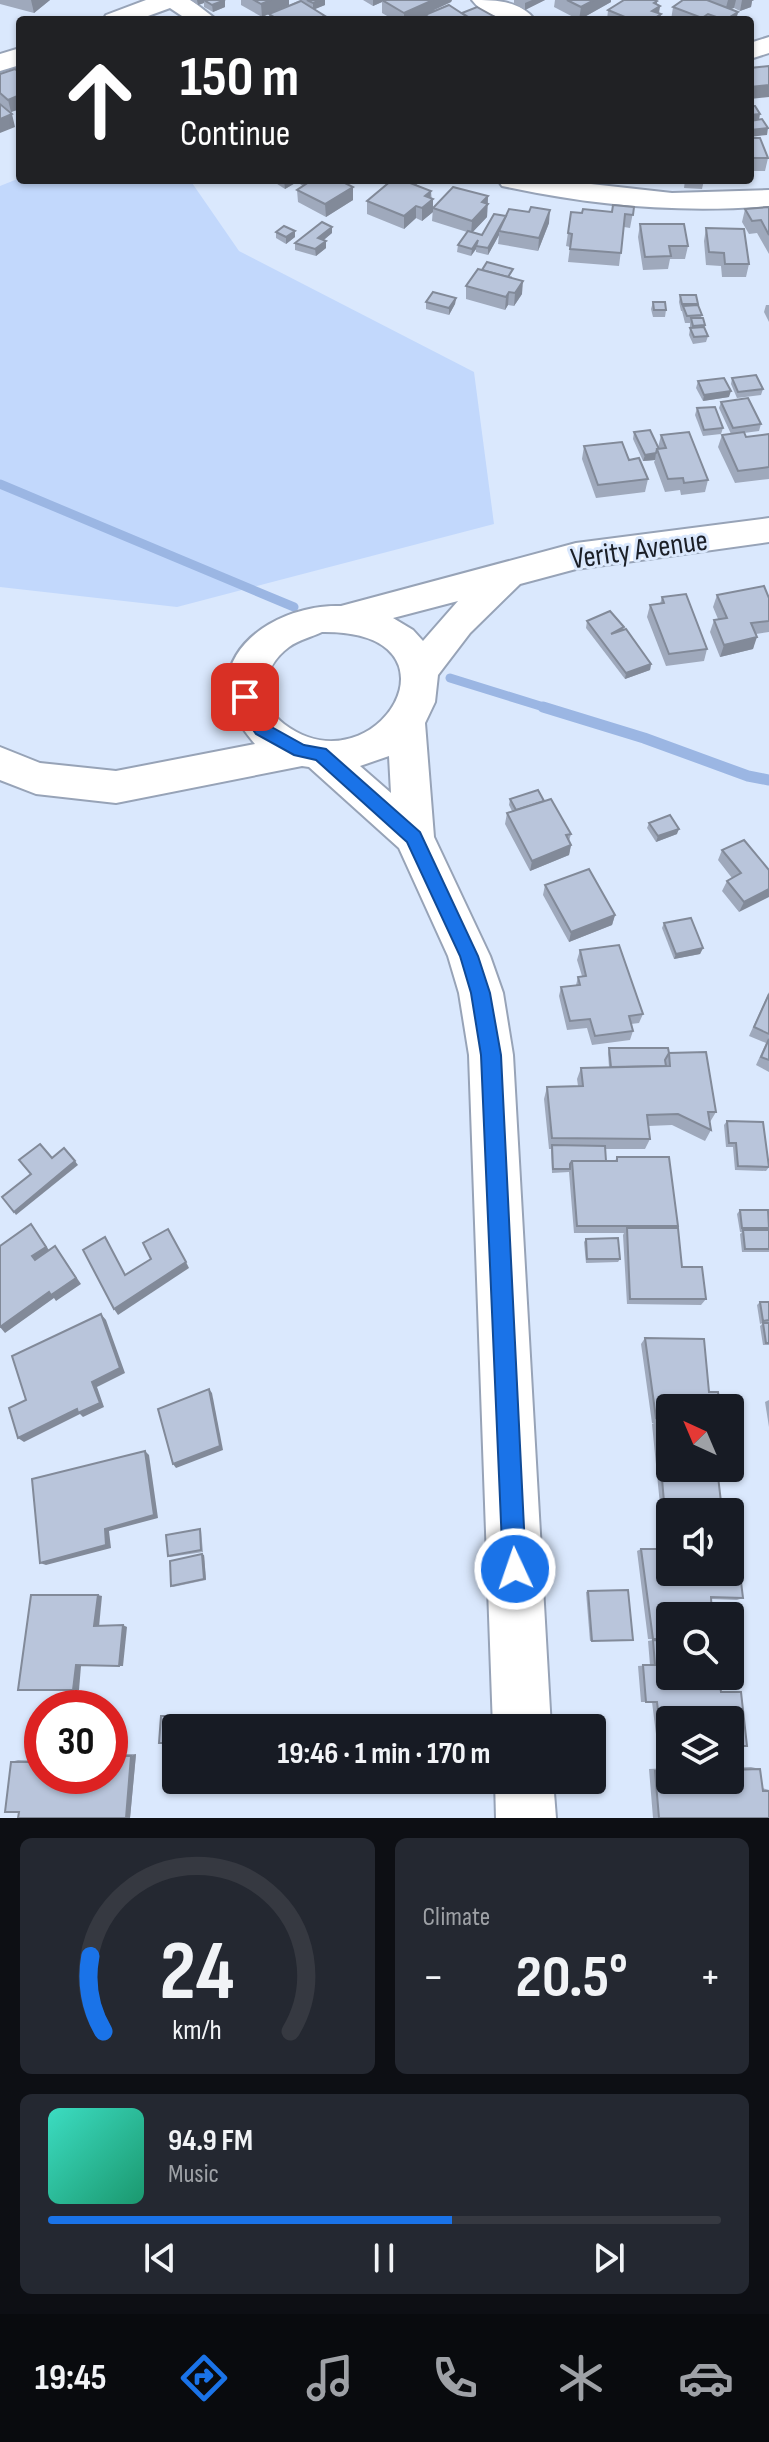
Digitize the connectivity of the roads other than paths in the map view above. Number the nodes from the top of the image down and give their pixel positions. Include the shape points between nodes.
1 (171, 0) edge
2 (484, 0) edge
3 (126, 16) edge
4 (198, 16) edge
5 (515, 16) edge
6 (529, 184) edge
7 (769, 198) edge
8 (769, 530) edge
9 (510, 572) junction
10 (342, 619) junction
11 (420, 672) junction
12 (251, 714) junction
13 (406, 724) junction
14 (310, 752) junction
15 (0, 763) edge
16 (182, 774) junction
17 (414, 837) junction
18 (521, 1714) edge
19 (525, 1794) edge
20 (526, 1818) edge

1 - 3 street
1 - 4 street
2 - 5 street
6 - 7 street via 671,200
8 - 9 street, Verity Avenue via 576,556
9 - 10 street, Verity Avenue
9 - 11 street via 457,623
10 - 11 street via 363,622 400,641
10 - 12 street via 298,625 262,646 245,679
11 - 13 street via 417,707
12 - 14 street via 262,730
12 - 16 street
13 - 14 street via 367,749
13 - 17 street
14 - 16 street
14 - 17 street
15 - 16 street via 36,778 79,785 116,787
17 - 18 street via 469,956 491,1055
19 - 20 street

